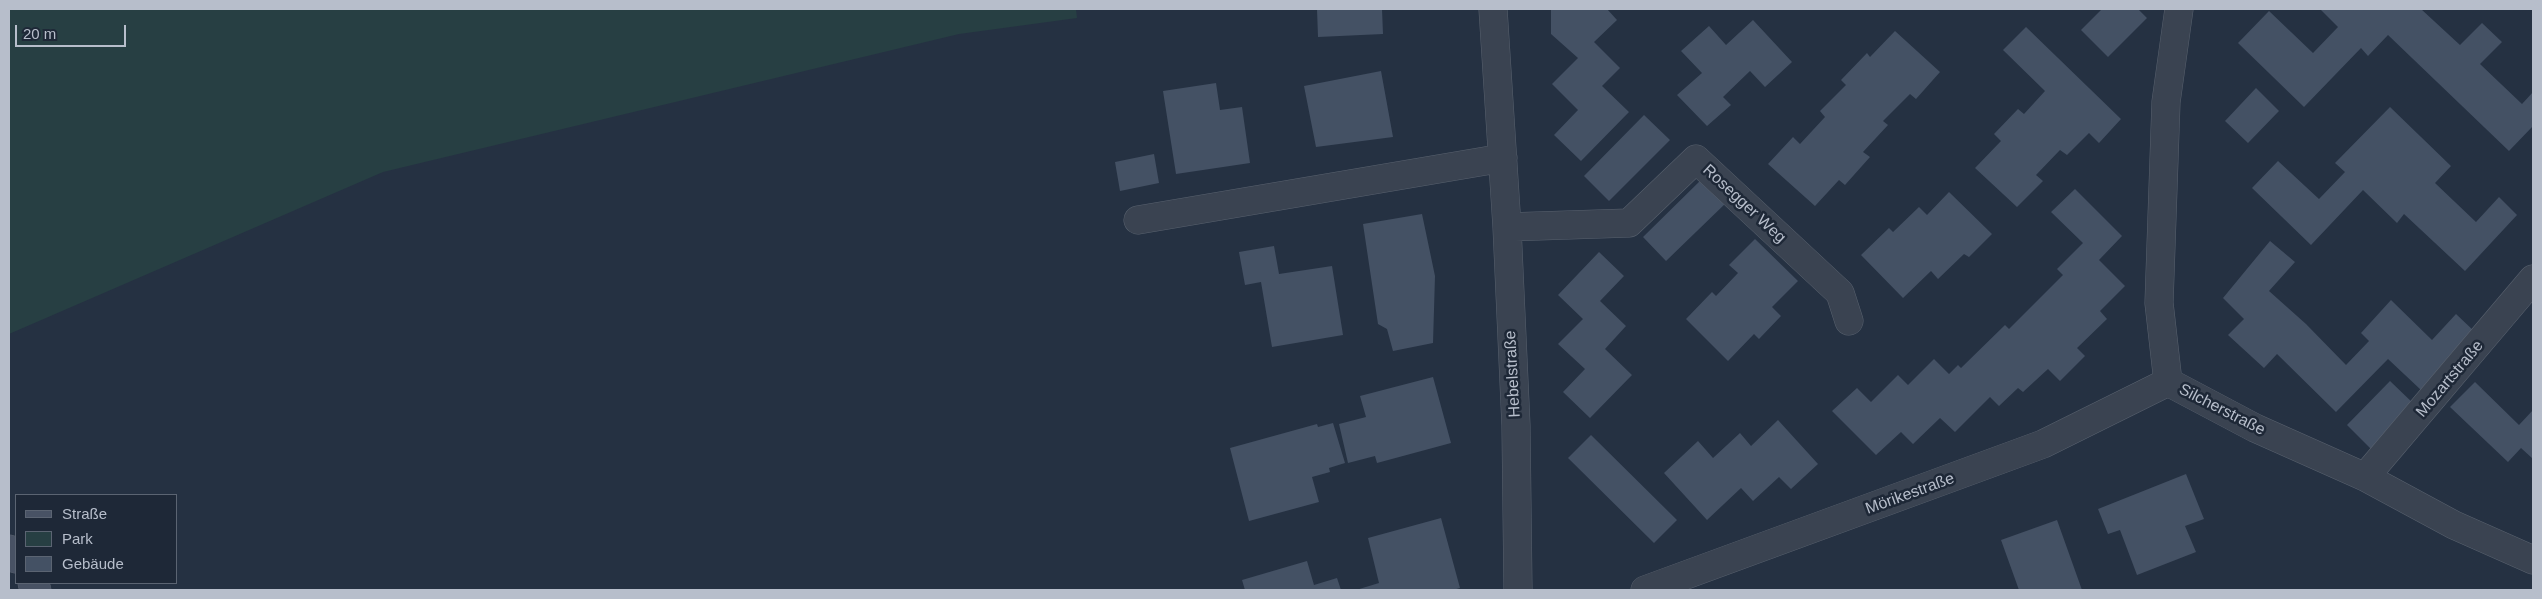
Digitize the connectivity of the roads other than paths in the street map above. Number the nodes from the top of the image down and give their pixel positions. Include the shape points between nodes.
1 (1493, 9) edge
2 (2179, 9) edge
3 (1503, 158) junction
4 (1138, 220) dead end
5 (1507, 227) junction
6 (2533, 279) edge
7 (1849, 321) dead end
8 (2168, 382) junction
9 (2364, 477) junction
10 (2533, 560) edge
11 (1518, 590) edge
12 (1645, 590) edge

1 - 3 street, Hebelstraße
2 - 8 street, Silcherstraße via 2166,102 2159,294
3 - 4 street
3 - 5 street, Hebelstraße
5 - 7 street, Rosegger Weg via 1629,223 1696,160 1840,293
5 - 11 street, Hebelstraße via 1516,426
6 - 9 street, Mozartstraße
8 - 9 street, Silcherstraße via 2255,428
8 - 12 street, Mörikestraße via 2043,444
9 - 10 street, Silcherstraße via 2454,525

